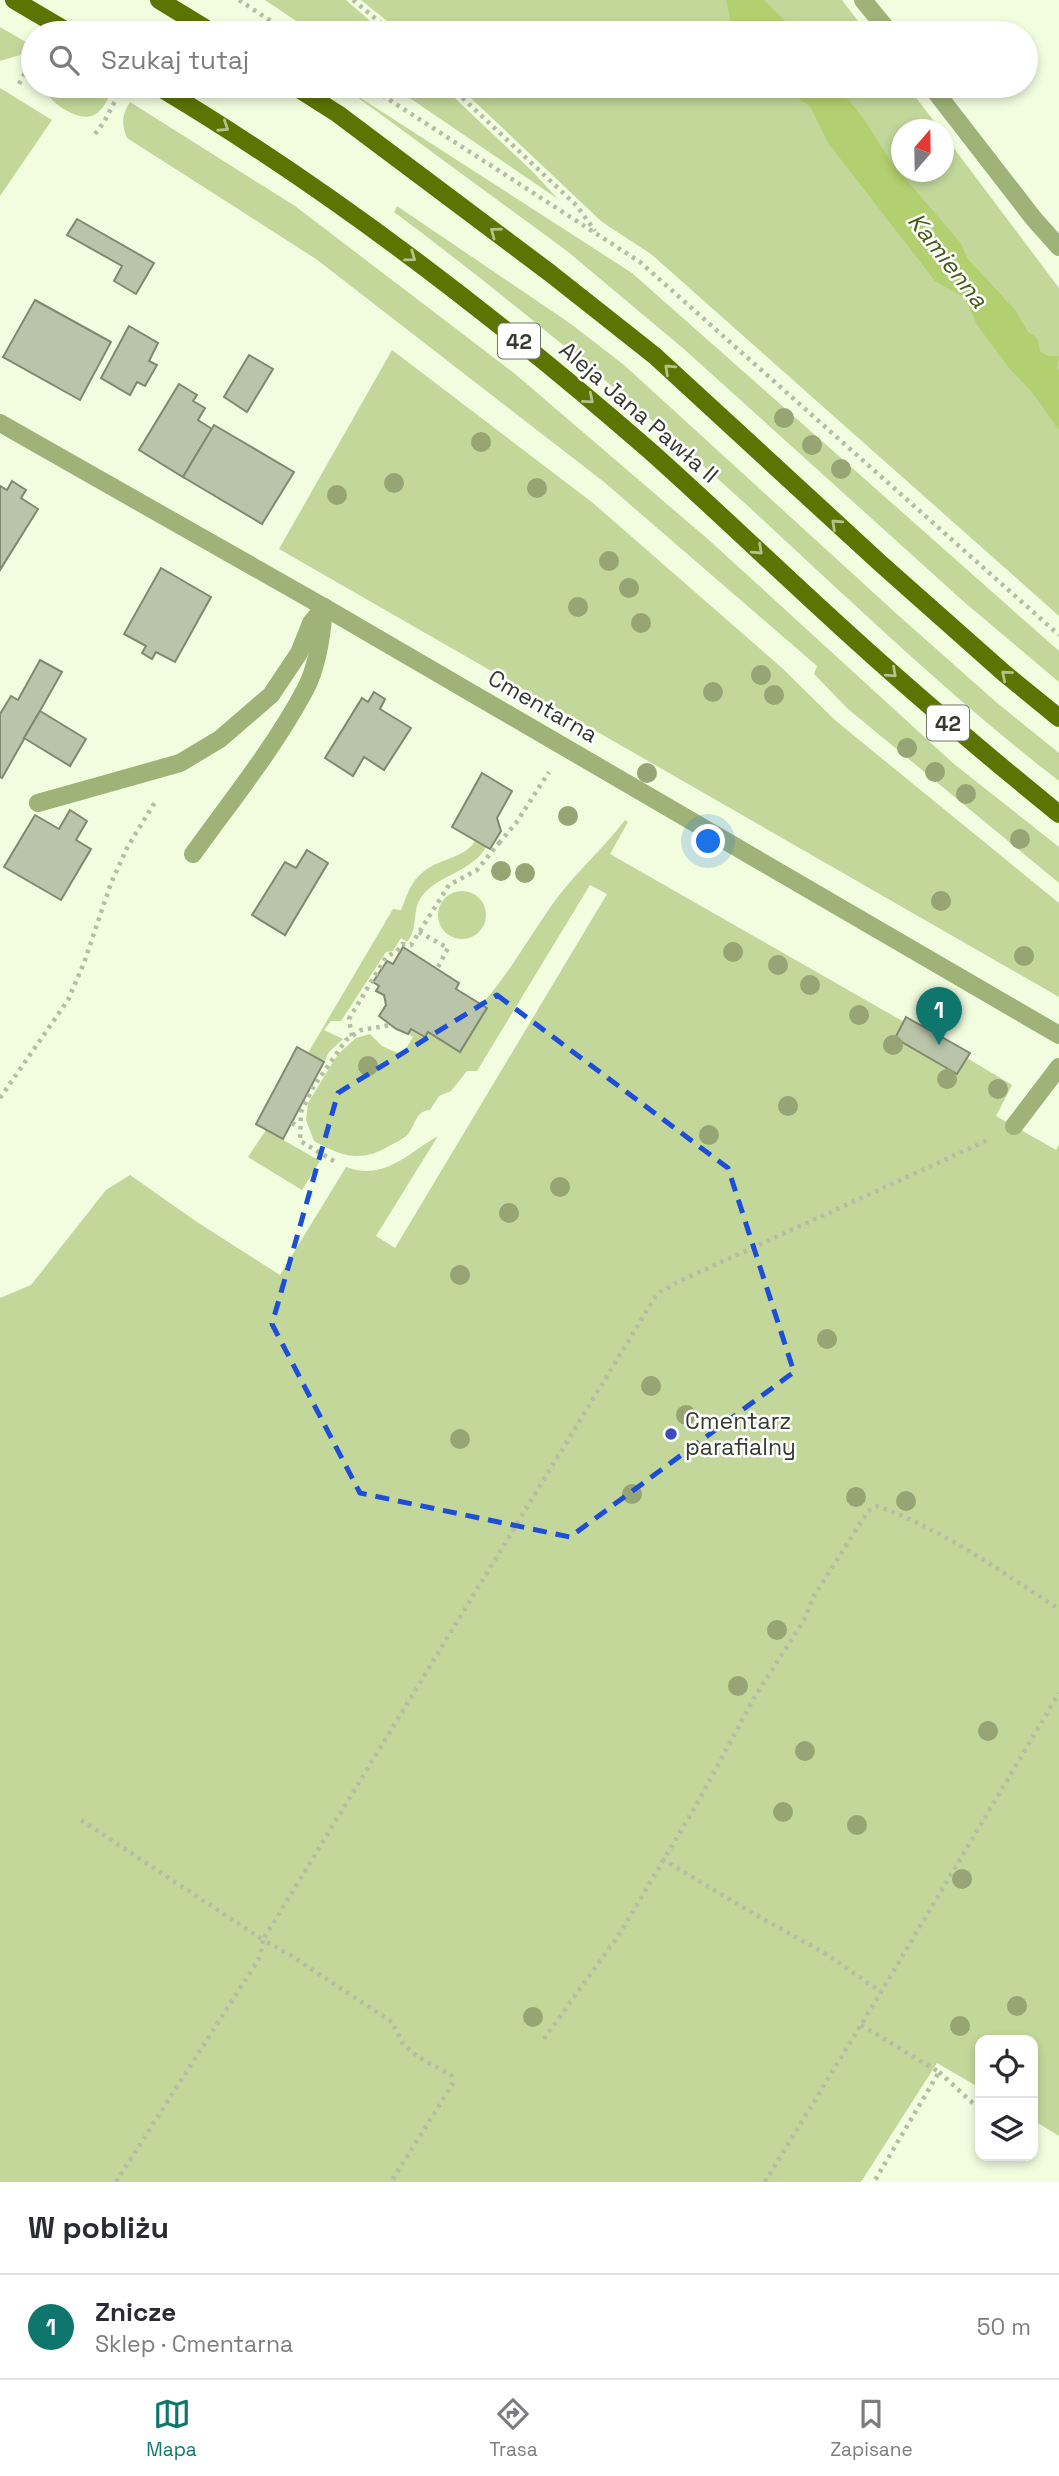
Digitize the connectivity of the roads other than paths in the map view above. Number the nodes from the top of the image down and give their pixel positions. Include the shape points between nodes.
1 (14, 0) edge
2 (159, 0) edge
3 (863, 0) edge
4 (50, 21) edge
5 (193, 21) edge
6 (880, 21) edge
7 (178, 98) edge
8 (313, 98) edge
9 (940, 98) edge
10 (1059, 247) edge
11 (0, 423) edge
12 (324, 607) junction
13 (1059, 718) edge
14 (38, 803) dead end
15 (1059, 814) edge
16 (193, 855) dead end
17 (1059, 1034) edge
18 (1059, 1067) edge
19 (1014, 1126) road end

1 - 4 main road, bridge
2 - 5 main road, bridge
3 - 6 street
7 -> 15 main road, Aleja Jana Pawła II / 42 via 362,220 527,348 651,452 967,739
13 -> 8 main road via 880,563 655,356
9 - 10 street
11 - 12 street, Cmentarna
12 - 14 street via 271,695 220,739 180,763
12 - 16 street via 323,632 306,689
12 - 17 street, Cmentarna
18 - 19 street

